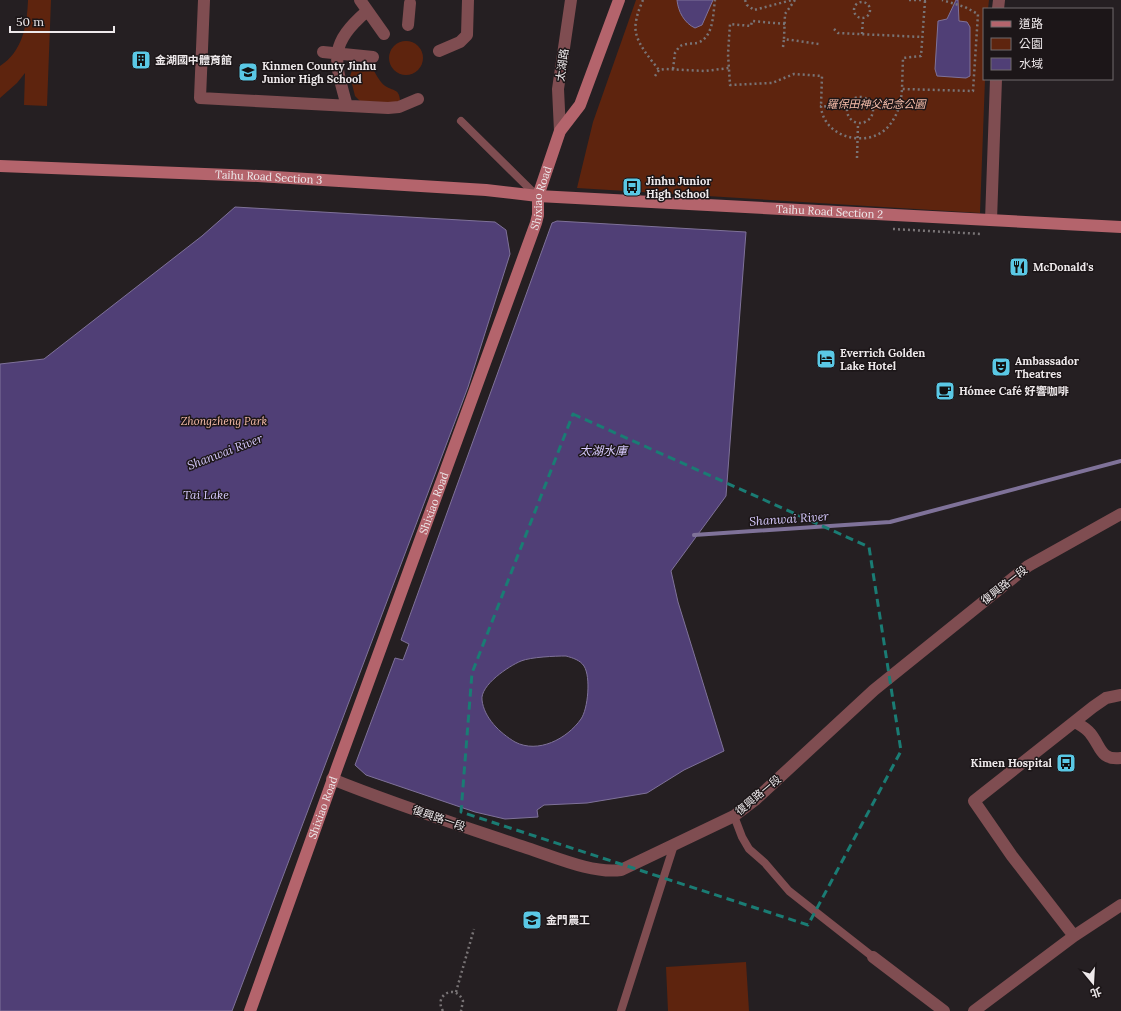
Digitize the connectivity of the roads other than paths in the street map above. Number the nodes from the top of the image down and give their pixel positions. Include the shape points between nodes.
1 (204, 0) edge
2 (360, 0) edge
3 (468, 0) edge
4 (571, 0) edge
5 (619, 0) edge
6 (410, 3) dead end
7 (368, 11) junction
8 (408, 25) dead end
9 (384, 34) dead end
10 (439, 51) dead end
11 (323, 52) dead end
12 (338, 53) junction
13 (373, 57) dead end
14 (996, 80) edge
15 (418, 99) dead end
16 (347, 106) junction
17 (461, 121) dead end
18 (560, 131) junction
19 (0, 166) edge
20 (538, 196) junction
21 (990, 220) junction
22 (1121, 227) edge
23 (1121, 514) edge
24 (1121, 694) edge
25 (1075, 722) junction
26 (1121, 758) edge
27 (332, 779) junction
28 (734, 816) junction
29 (674, 845) junction
30 (1121, 905) edge
31 (1074, 936) junction
32 (873, 957) joint
33 (988, 999) junction
34 (250, 1011) edge
35 (621, 1011) edge
36 (944, 1011) edge
37 (974, 1011) edge
38 (981, 1011) edge

1 - 16 street via 200,98
2 - 7 street
3 - 10 street via 467,35 460,42
4 - 18 street, 太湖路 via 558,89
5 - 18 street, Shixiao Road via 580,105
6 - 8 street
7 - 9 street
7 - 12 street via 350,26 342,37
11 - 12 street
12 - 13 street
12 - 16 street via 337,68
14 - 21 street
15 - 16 street via 399,107
17 - 20 lane
18 - 20 street, Shixiao Road
19 - 20 street, Taihu Road Section 3 via 266,177 500,191
20 - 21 street, Taihu Road Section 2
20 - 27 street, Shixiao Road via 536,223
21 - 22 street, Taihu Road Section 2
23 - 28 street, 復興路一段 via 1028,566 874,690 755,800
24 - 25 street via 1106,698
25 - 26 street via 1091,734 1105,756 1111,759
25 - 31 street via 974,801 1012,856
27 - 29 street, 復興路一段 via 379,798 564,860 610,872 621,870
27 - 34 street, Shixiao Road
28 - 29 street, 復興路一段
28 - 32 lane via 746,844 789,891
29 - 35 lane
30 - 31 street
31 - 33 street
32 - 36 street
33 - 37 street
33 - 38 street

